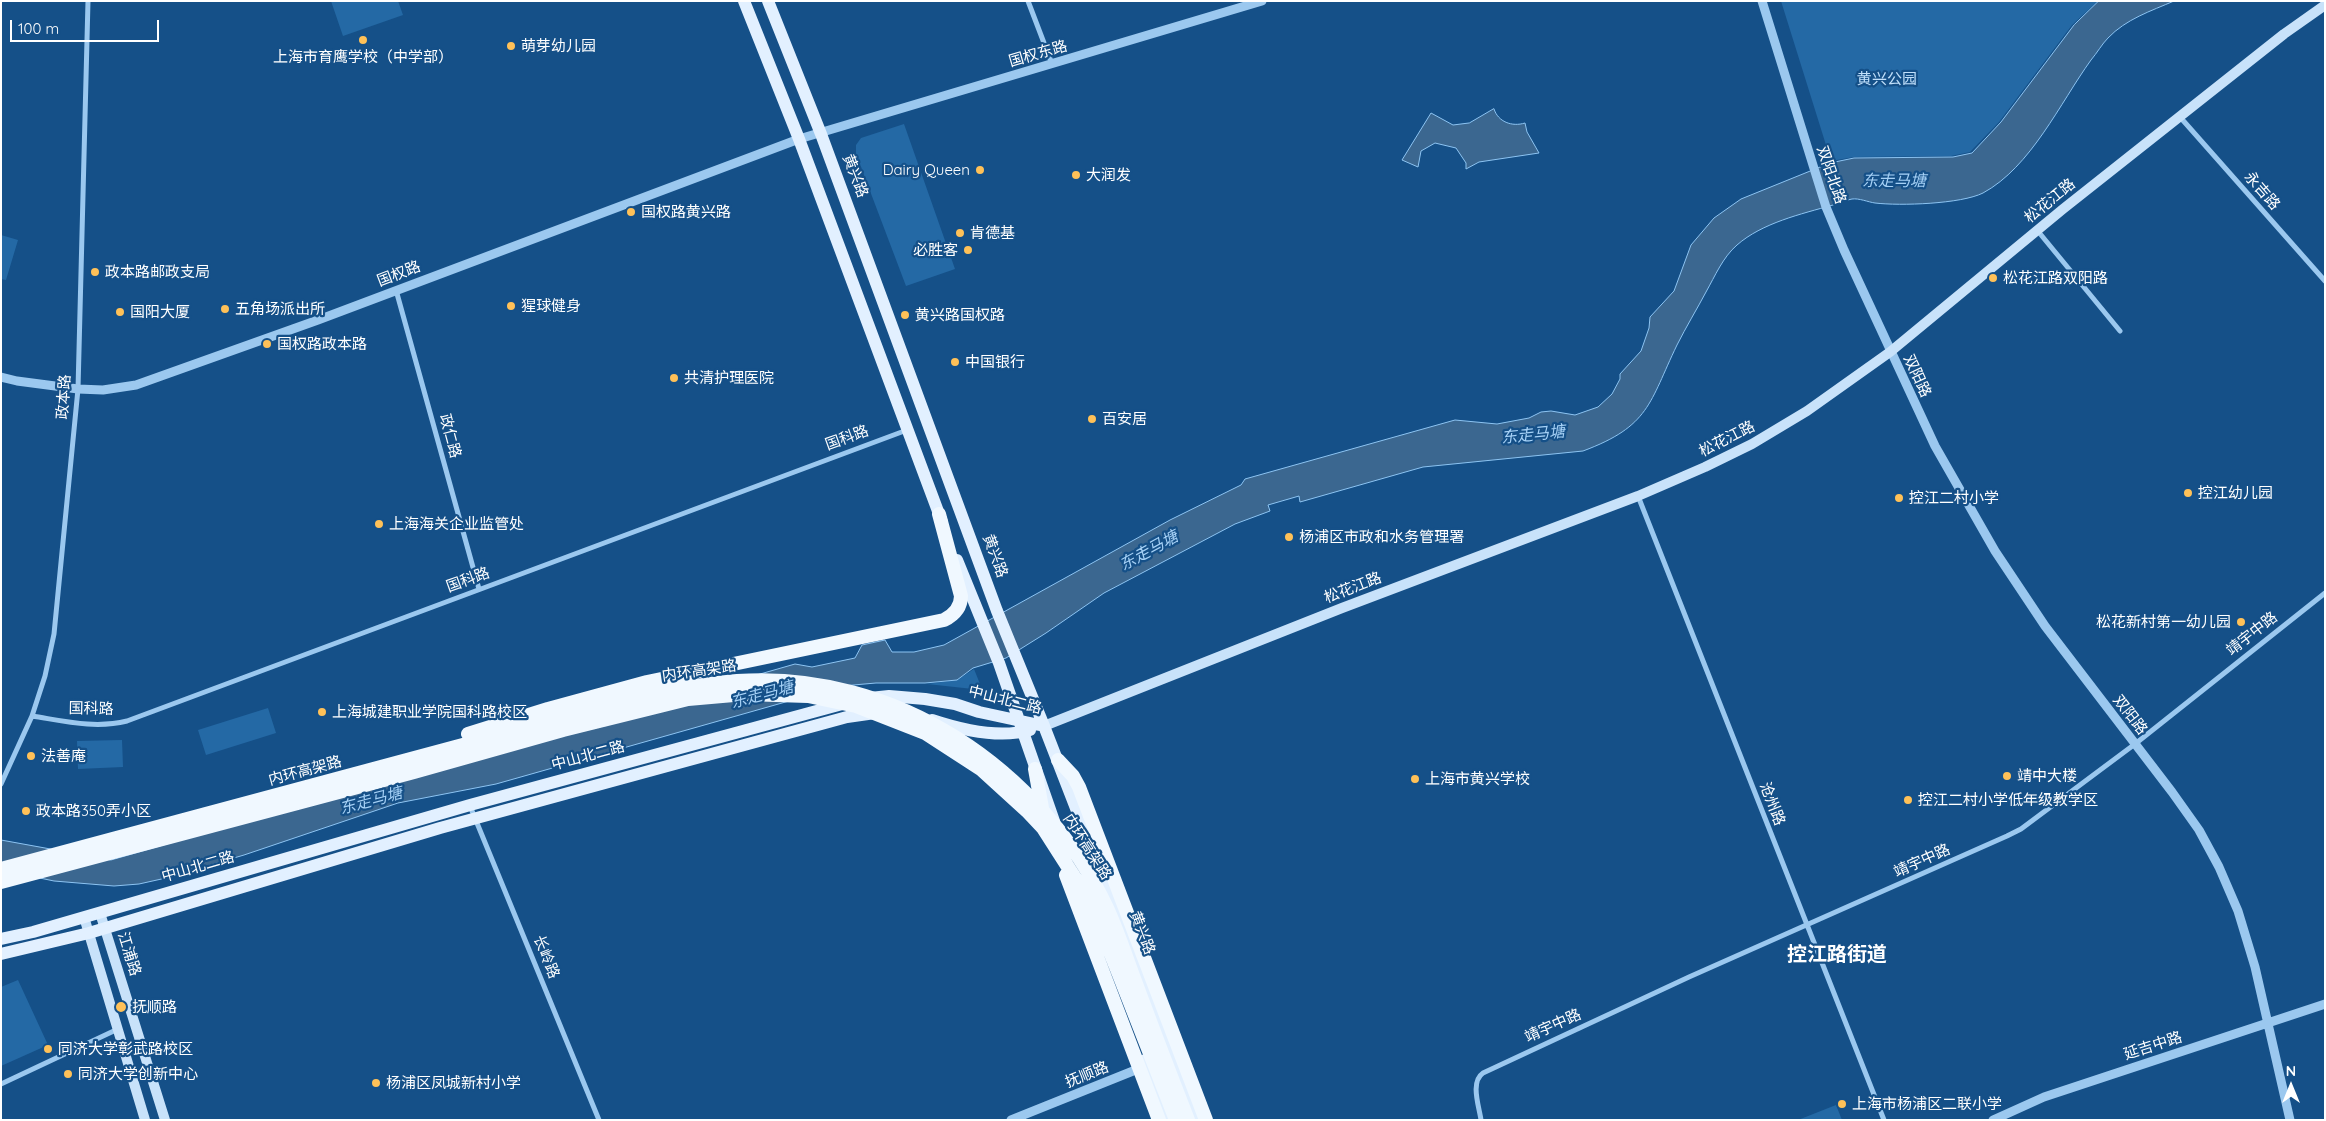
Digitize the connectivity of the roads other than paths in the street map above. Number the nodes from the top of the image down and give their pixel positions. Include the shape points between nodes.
1 (88, 1) edge
2 (744, 1) edge
3 (768, 1) edge
4 (1028, 1) edge
5 (1262, 1) edge
6 (1762, 1) edge
7 (2325, 5) edge
8 (1052, 64) junction
9 (2180, 117) junction
10 (822, 134) junction
11 (799, 139) junction
12 (2037, 230) junction
13 (2325, 282) edge
14 (396, 290) junction
15 (2120, 331) dead end
16 (1890, 352) junction
17 (1, 377) edge
18 (78, 389) junction
19 (907, 430) junction
20 (1638, 496) junction
21 (939, 514) junction
22 (479, 589) junction
23 (2325, 593) edge
24 (32, 716) junction
25 (1044, 726) junction
26 (1022, 727) junction
27 (2135, 744) junction
28 (1058, 760) junction
29 (1035, 769) junction
30 (1, 784) edge
31 (470, 805) junction
32 (209, 814) junction
33 (475, 818) junction
34 (1, 869) edge
35 (1, 882) edge
36 (100, 913) junction
37 (84, 918) junction
38 (1806, 927) junction
39 (105, 928) junction
40 (89, 933) junction
41 (1, 939) edge
42 (1, 954) edge
43 (2325, 1004) edge
44 (2268, 1023) junction
45 (118, 1029) dead end
46 (1173, 1055) junction
47 (1147, 1065) junction
48 (1, 1084) edge
49 (1202, 1118) edge
50 (145, 1120) edge
51 (165, 1120) edge
52 (599, 1120) edge
53 (1010, 1120) edge
54 (1160, 1120) edge
55 (1168, 1120) edge
56 (1176, 1120) edge
57 (1188, 1120) edge
58 (1481, 1120) edge
59 (1884, 1120) edge
60 (1993, 1120) edge
61 (2290, 1120) edge

1 - 18 street, 政本路
2 - 11 main road
3 - 10 main road, 黄兴路
4 - 8 street
5 - 8 street, 国权东路
6 - 16 street, 双阳北路 via 1826,207
7 - 9 main road, 松花江路
8 - 10 street, 国权东路
9 - 12 main road, 松花江路
9 - 13 street, 永吉路
10 - 11 street, 国权东路
10 - 25 main road, 黄兴路 via 997,611
11 - 14 street, 国权路
11 - 19 main road
12 - 15 street
12 - 16 main road, 松花江路
14 - 18 street, 国权路 via 178,372 136,385 103,390
14 - 22 street, 政仁路
16 - 20 main road, 松花江路 via 1844,386 1752,444
16 - 27 street, 双阳路 via 1935,446 1995,551 2045,626
17 - 18 street, 国权路
18 - 24 street, 政本路 via 54,634
19 - 21 main road
19 - 22 street, 国科路
20 - 25 main road, 松花江路
20 - 38 street, 沧州路
21 - 26 main road
21 - 32 highway via 960,585 961,602 955,612 944,620 592,696 254,796
22 - 24 street, 国科路 via 127,721 87,725
23 - 27 street, 靖宇中路
24 - 30 street, 政本路
25 - 26 main road, 中山北二路
25 - 28 main road, 黄兴路
26 - 29 main road
26 - 31 main road, 中山北二路 via 955,704 889,696 863,698
26 - 33 main road, 中山北二路 via 1002,734 949,726 913,716 862,714
27 - 38 street, 靖宇中路 via 2007,836
27 - 44 street, 双阳路 via 2199,830 2219,867 2238,911
28 - 46 main road, 黄兴路
28 - 49 highway via 1077,782
29 - 47 main road
29 - 54 highway via 1047,826
31 - 33 street, 长岭路
31 - 36 main road, 中山北二路
32 - 34 highway, 内环高架路
32 - 57 highway, 内环高架路 via 668,691 738,681 818,685 857,693 904,709 961,740 1008,776 1056,825 1107,908
33 - 39 main road, 中山北二路
33 - 52 street, 长岭路
35 - 56 highway, 内环高架路 via 688,699 783,694 856,706 925,733 959,753 1011,795 1043,828 1091,903
36 - 37 main road, 中山北二路
36 - 39 main road, 江浦路
37 - 40 main road
37 - 41 main road, 中山北二路
38 - 58 street, 靖宇中路 via 1689,977 1483,1073 1476,1086
38 - 59 street, 沧州路
39 - 40 main road, 中山北二路
39 - 51 main road, 江浦路
40 - 42 main road, 中山北二路
40 - 50 main road
43 - 44 street, 延吉中路
44 - 60 street, 延吉中路 via 2044,1097
44 - 61 street, 双阳路
45 - 48 street
46 - 47 street, 抚顺路
46 - 49 main road, 黄兴路
47 - 53 street, 抚顺路
47 - 55 main road

